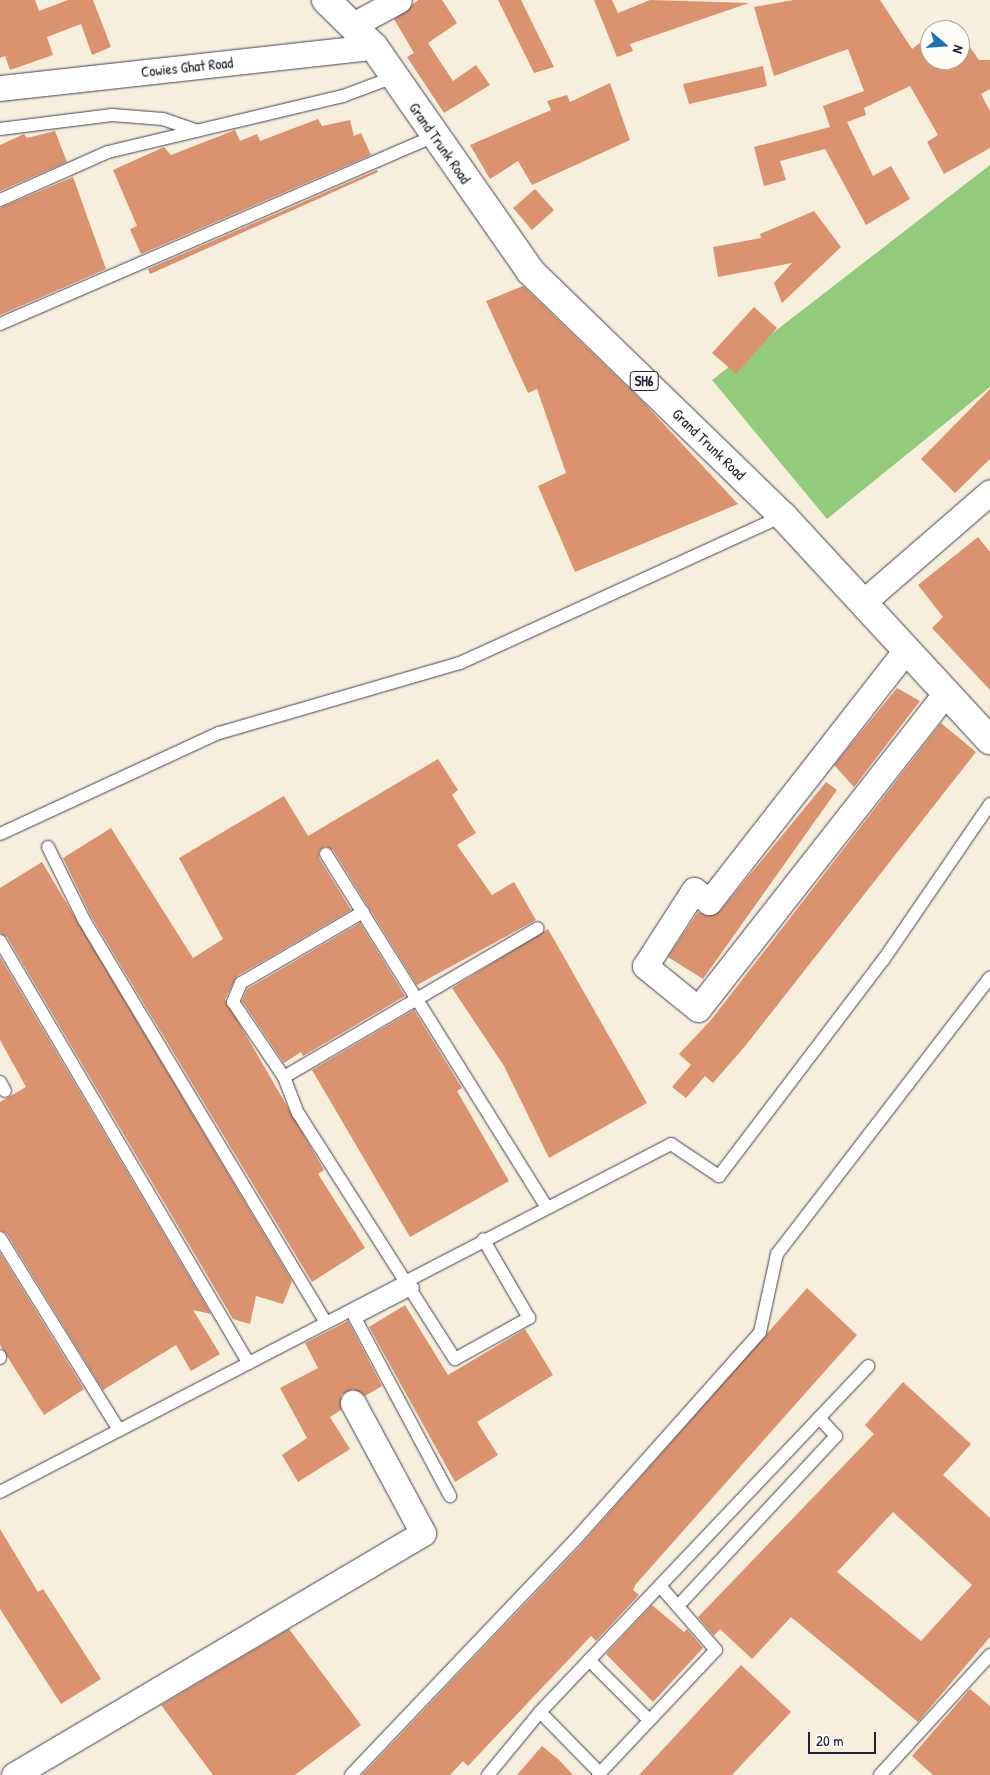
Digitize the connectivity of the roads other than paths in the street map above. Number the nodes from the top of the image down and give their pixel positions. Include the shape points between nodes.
1 (326, 0) edge
2 (398, 0) edge
3 (353, 25) junction
4 (374, 46) junction
5 (394, 77) junction
6 (0, 88) edge
7 (0, 129) edge
8 (197, 131) junction
9 (436, 136) junction
10 (0, 200) edge
11 (0, 324) edge
12 (990, 492) edge
13 (783, 516) junction
14 (862, 602) junction
15 (906, 650) junction
16 (946, 693) junction
17 (990, 740) edge
18 (990, 804) edge
19 (0, 834) edge
20 (48, 847) dead end
21 (326, 854) dead end
22 (363, 912) junction
23 (538, 928) dead end
24 (0, 942) edge
25 (990, 977) edge
26 (417, 998) junction
27 (284, 1077) junction
28 (546, 1206) junction
29 (0, 1238) edge
30 (484, 1239) junction
31 (410, 1283) junction
32 (326, 1322) junction
33 (249, 1363) junction
34 (868, 1366) dead end
35 (352, 1403) dead end
36 (819, 1418) junction
37 (119, 1430) junction
38 (0, 1492) edge
39 (450, 1496) dead end
40 (660, 1586) junction
41 (678, 1606) junction
42 (990, 1656) edge
43 (589, 1660) junction
44 (540, 1712) junction
45 (649, 1720) junction
46 (599, 1774) edge
47 (14, 1775) edge
48 (352, 1775) edge
49 (488, 1775) edge
50 (880, 1775) edge

1 - 3 main road, Grand Trunk Road / SH6
2 - 3 street
3 - 4 main road, Grand Trunk Road / SH6
4 - 5 main road, Grand Trunk Road / SH6
4 - 6 street, Cowies Ghat Road
5 - 8 lane via 343,96
5 - 9 main road, Grand Trunk Road / SH6
7 - 8 lane via 112,115 163,119
8 - 10 lane via 108,152
9 - 11 lane
9 - 13 main road, Grand Trunk Road / SH6 via 530,271
12 - 14 street
13 - 14 main road, Grand Trunk Road / SH6
13 - 19 lane via 460,663 219,733
14 - 15 main road, Grand Trunk Road / SH6
15 - 16 main road, Grand Trunk Road / SH6
15 - 16 street via 709,902 694,890 645,966 698,1009
16 - 17 main road, Grand Trunk Road / SH6
18 - 28 lane via 884,958 719,1176 671,1144
20 - 32 lane via 84,920
21 - 22 lane
22 - 26 lane
22 - 27 lane via 241,983 233,1002
23 - 26 lane
24 - 33 lane
25 - 48 lane via 777,1254 760,1332 574,1541
26 - 27 lane
26 - 28 lane
27 - 31 lane via 298,1113
28 - 30 lane
29 - 37 lane
30 - 31 lane
30 - 31 lane via 529,1318 455,1359
31 - 32 lane
31 - 39 lane via 355,1318
32 - 33 lane
33 - 37 lane
34 - 36 lane
35 - 47 street via 422,1533
36 - 40 lane
36 - 41 lane via 836,1436
37 - 38 lane
40 - 41 lane
40 - 43 lane
41 - 45 lane via 716,1650
42 - 50 lane
43 - 44 lane
43 - 45 lane
44 - 46 lane
44 - 49 lane
45 - 46 lane

